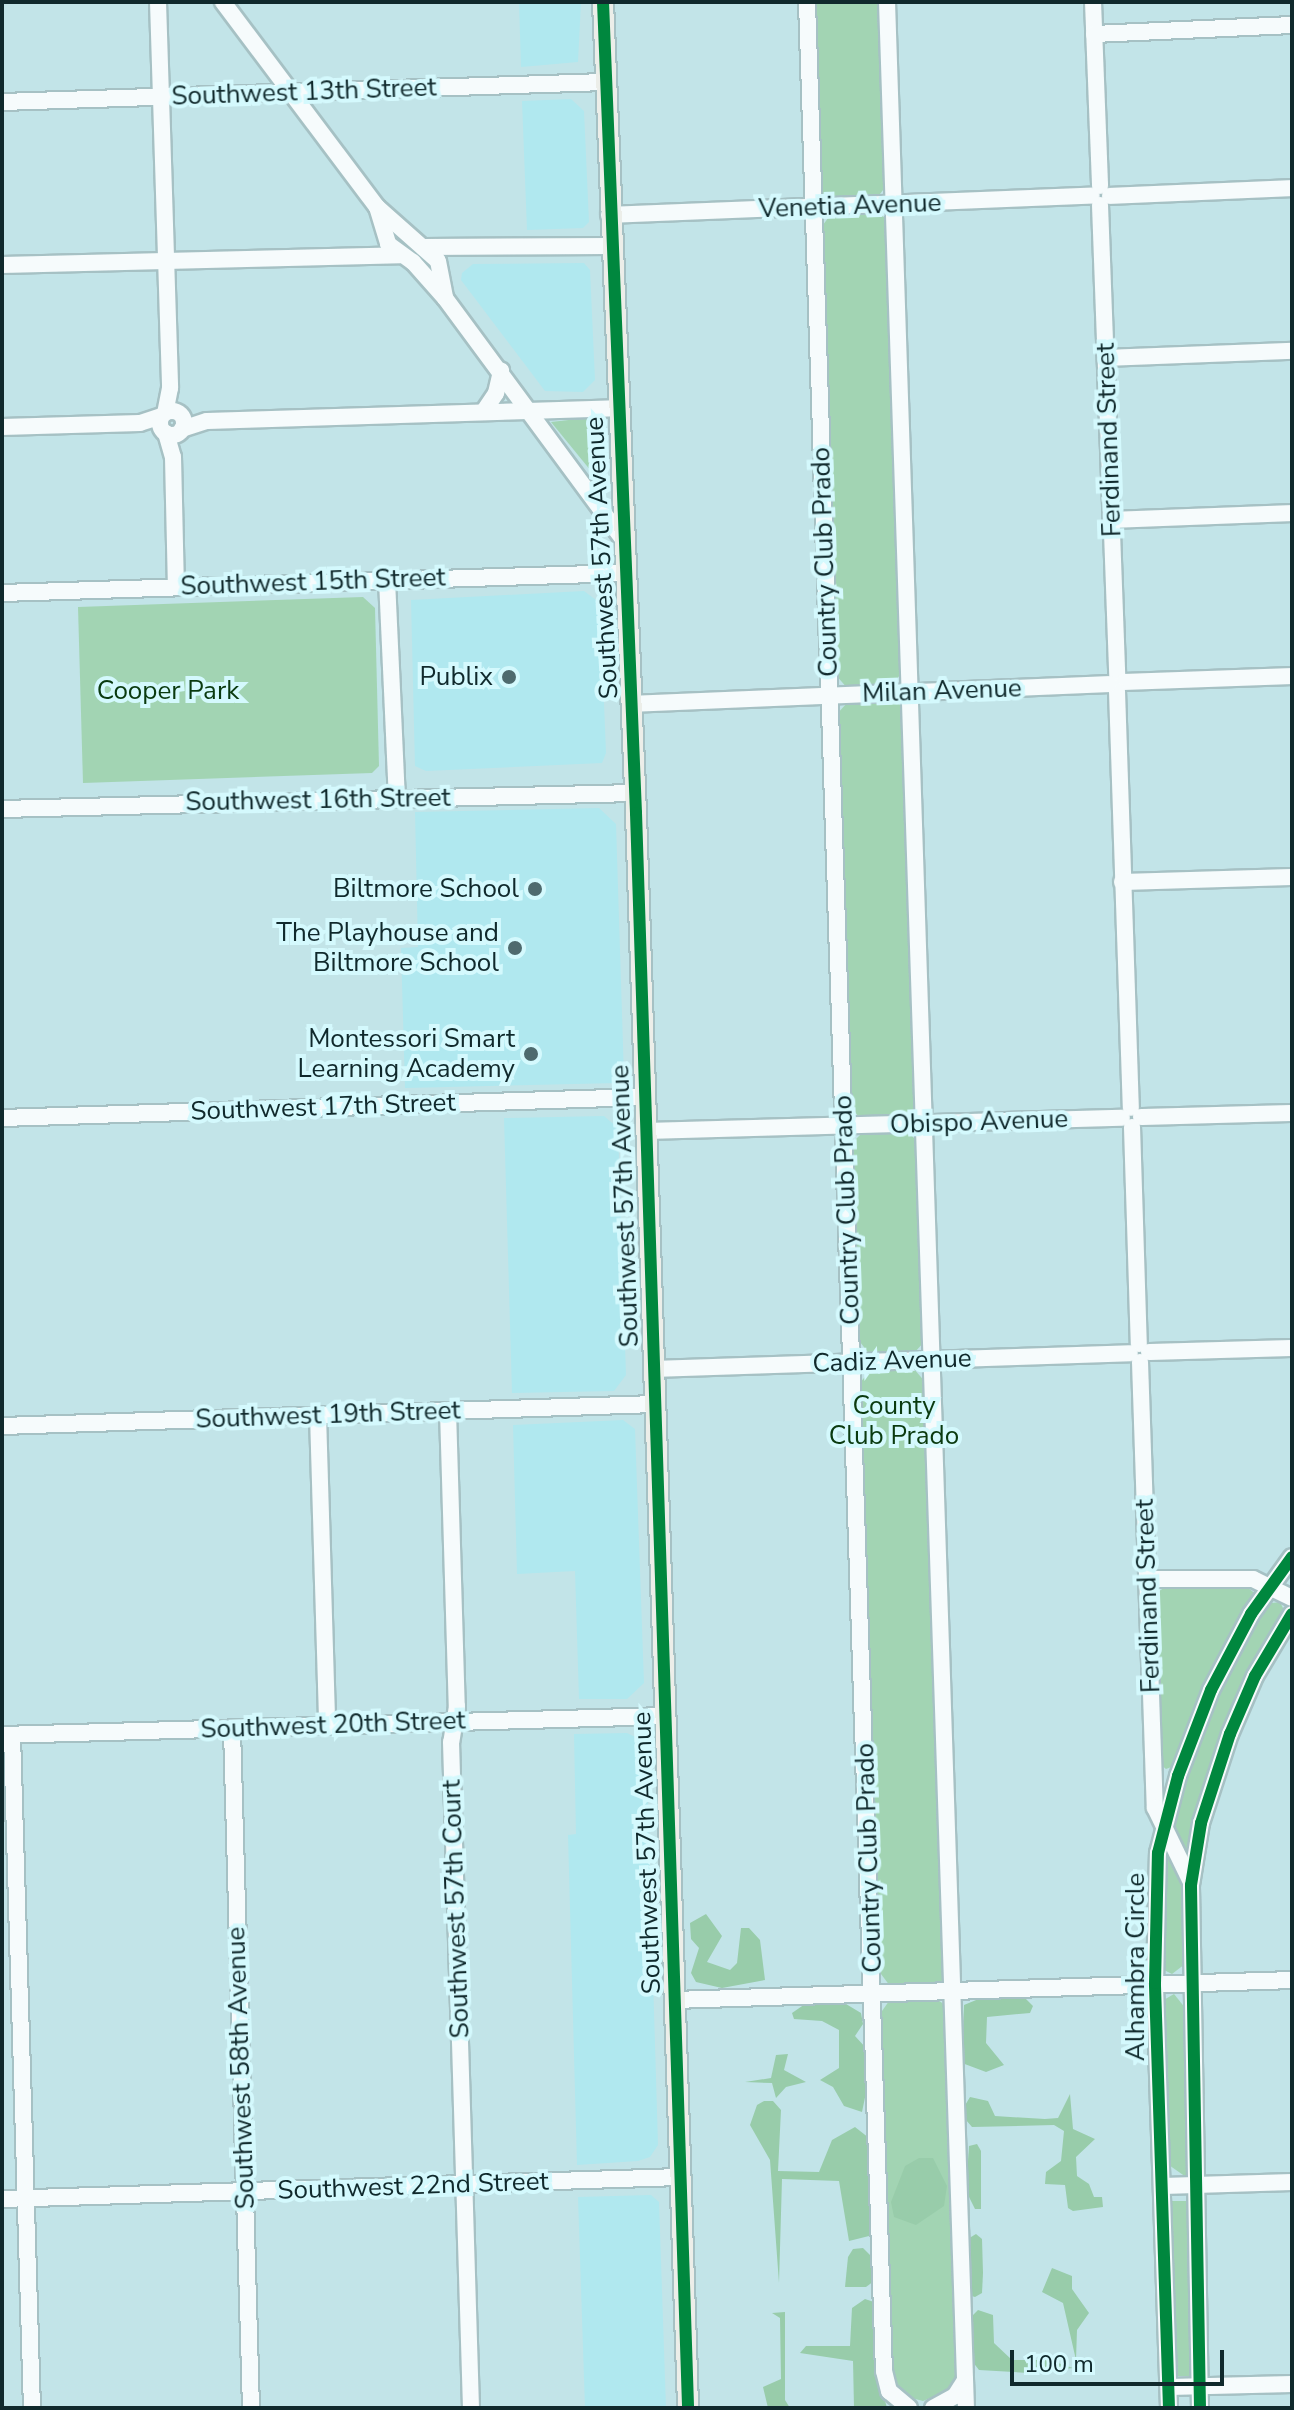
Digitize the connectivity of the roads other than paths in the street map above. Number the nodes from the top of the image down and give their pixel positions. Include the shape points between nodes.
1 (158, 2) edge
2 (223, 2) edge
3 (603, 2) edge
4 (807, 2) edge
5 (887, 2) edge
6 (1093, 2) edge
7 (1292, 25) edge
8 (1094, 34) junction
9 (605, 82) junction
10 (292, 92) junction
11 (161, 96) junction
12 (2, 102) edge
13 (1292, 188) edge
14 (1100, 196) junction
15 (894, 204) junction
16 (377, 207) junction
17 (814, 208) junction
18 (609, 215) junction
19 (385, 237) junction
20 (417, 244) junction
21 (610, 246) junction
22 (478, 249) junction
23 (355, 252) junction
24 (166, 259) junction
25 (407, 259) junction
26 (2, 265) edge
27 (440, 267) junction
28 (445, 298) junction
29 (1292, 351) edge
30 (1106, 358) junction
31 (501, 371) junction
32 (616, 408) junction
33 (484, 411) junction
34 (531, 411) junction
35 (172, 423) junction
36 (2, 427) edge
37 (1292, 513) edge
38 (1112, 520) junction
39 (622, 538) junction
40 (623, 573) junction
41 (387, 580) junction
42 (176, 587) junction
43 (2, 593) edge
44 (1292, 676) edge
45 (1117, 683) junction
46 (910, 692) junction
47 (830, 695) junction
48 (631, 704) junction
49 (635, 793) junction
50 (397, 798) junction
51 (2, 809) edge
52 (1292, 877) edge
53 (1122, 882) junction
54 (643, 1097) junction
55 (1292, 1113) edge
56 (1131, 1117) junction
57 (2, 1118) edge
58 (926, 1124) junction
59 (844, 1127) junction
60 (645, 1131) junction
61 (1292, 1348) edge
62 (1140, 1353) junction
63 (932, 1360) junction
64 (852, 1362) junction
65 (653, 1369) junction
66 (654, 1404) junction
67 (448, 1411) junction
68 (318, 1415) junction
69 (2, 1426) edge
70 (1292, 1557) edge
71 (1147, 1579) junction
72 (1272, 1584) junction
73 (1292, 1598) edge
74 (1292, 1614) edge
75 (665, 1716) junction
76 (454, 1722) junction
77 (327, 1726) junction
78 (232, 1729) junction
79 (7, 1735) edge
80 (1162, 1827) junction
81 (1191, 1882) junction
82 (1292, 1980) edge
83 (1192, 1982) junction
84 (1155, 1983) junction
85 (953, 1991) junction
86 (874, 1993) junction
87 (674, 2000) junction
88 (681, 2177) junction
89 (1292, 2182) edge
90 (464, 2185) junction
91 (1196, 2185) junction
92 (1163, 2186) junction
93 (245, 2191) junction
94 (27, 2198) junction
95 (2, 2199) edge
96 (966, 2378) junction
97 (1292, 2384) edge
98 (1169, 2387) junction
99 (1199, 2387) junction
100 (32, 2408) edge
101 (251, 2408) edge
102 (471, 2408) edge
103 (688, 2408) edge
104 (909, 2408) edge
105 (933, 2408) edge
106 (966, 2408) edge
107 (1169, 2408) edge
108 (1200, 2408) edge

1 - 11 street
2 - 10 street
3 - 9 main road, Southwest 57th Avenue
4 - 17 street, Country Club Prado
5 - 15 street
6 - 8 street, Ferdinand Street
7 - 8 street
8 - 14 street, Ferdinand Street
9 - 10 street, Southwest 13th Street
9 - 18 main road, Southwest 57th Avenue
10 - 11 street, Southwest 13th Street
10 - 16 street
11 - 12 street, Southwest 13th Street
11 - 24 street
13 - 14 street, Venetia Avenue
14 - 15 street, Venetia Avenue
14 - 30 street, Ferdinand Street
15 - 17 street, Venetia Avenue
15 - 46 street
16 - 19 street
16 - 20 street
17 - 18 street, Venetia Avenue
17 - 47 street, Country Club Prado
18 - 21 main road, Southwest 57th Avenue
19 - 20 street
19 - 23 street
19 - 25 street
20 - 22 street
20 - 27 street
21 - 22 street
21 - 32 main road, Southwest 57th Avenue
22 - 27 street
23 - 24 street
23 - 25 street
24 - 26 street
24 - 35 street
25 - 27 street
25 - 28 street
27 - 28 street
28 - 31 street
29 - 30 street
30 - 38 street, Ferdinand Street
31 - 33 street via 496,393
31 - 34 street
32 - 34 street
32 - 39 main road, Southwest 57th Avenue
33 - 34 street
33 - 35 street
34 - 39 street
35 - 36 street
35 - 42 street
37 - 38 street
38 - 45 street, Ferdinand Street
39 - 40 main road, Southwest 57th Avenue
40 - 41 street, Southwest 15th Street
40 - 48 main road, Southwest 57th Avenue
41 - 42 street, Southwest 15th Street
41 - 50 street
42 - 43 street, Southwest 15th Street
44 - 45 street, Milan Avenue
45 - 46 street, Milan Avenue
45 - 53 street, Ferdinand Street
46 - 47 street, Milan Avenue
46 - 58 street
47 - 48 street, Milan Avenue
47 - 59 street, Country Club Prado
48 - 49 main road, Southwest 57th Avenue
49 - 50 street, Southwest 16th Street
49 - 54 main road, Southwest 57th Avenue
50 - 51 street, Southwest 16th Street
52 - 53 street
53 - 56 street, Ferdinand Street
54 - 57 street, Southwest 17th Street
54 - 60 main road, Southwest 57th Avenue
55 - 56 street, Obispo Avenue
56 - 58 street, Obispo Avenue
56 - 62 street, Ferdinand Street
58 - 59 street, Obispo Avenue
58 - 63 street
59 - 60 street, Obispo Avenue
59 - 64 street, Country Club Prado
60 - 65 main road, Southwest 57th Avenue
61 - 62 street, Cadiz Avenue
62 - 63 street, Cadiz Avenue
62 - 71 street, Ferdinand Street
63 - 64 street, Cadiz Avenue
63 - 85 street
64 - 65 street, Cadiz Avenue
64 - 86 street, Country Club Prado
65 - 66 main road, Southwest 57th Avenue
66 - 67 street, Southwest 19th Street
66 - 75 main road, Southwest 57th Avenue
67 - 68 street, Southwest 19th Street
67 - 76 street, Southwest 57th Court
68 - 69 street, Southwest 19th Street
68 - 77 street
70 - 72 street, Alhambra Circle
71 - 72 street via 1253,1579
71 - 80 street, Ferdinand Street via 1154,1799
72 - 73 street
72 - 80 street, Alhambra Circle via 1211,1690
74 - 81 street, Alhambra Circle via 1259,1668 1230,1734 1201,1823
75 - 76 street, Southwest 20th Street
75 - 87 main road, Southwest 57th Avenue
76 - 77 street, Southwest 20th Street
76 - 90 street, Southwest 57th Court
77 - 78 street, Southwest 20th Street
78 - 79 street, Southwest 20th Street
78 - 93 street, Southwest 58th Avenue
79 - 94 street
80 - 81 street
80 - 84 street, Alhambra Circle via 1154,1898
81 - 83 street, Alhambra Circle
82 - 83 street
83 - 84 street
83 - 91 street, Alhambra Circle
84 - 85 street
84 - 92 street, Alhambra Circle
85 - 86 street
85 - 96 street
86 - 87 street
86 - 104 street, Country Club Prado via 884,2371 889,2391
87 - 88 main road, Southwest 57th Avenue
88 - 90 street, Southwest 22nd Street
88 - 103 main road, Southwest 57th Avenue
89 - 91 street
90 - 93 street, Southwest 22nd Street
90 - 102 street, Southwest 57th Court
91 - 92 street
91 - 99 street, Alhambra Circle
92 - 98 street, Alhambra Circle
93 - 94 street, Southwest 22nd Street
93 - 101 street, Southwest 58th Avenue
94 - 95 street, Southwest 22nd Street
94 - 100 street
96 - 105 street via 955,2396
96 - 106 street
97 - 99 street
98 - 99 street
98 - 107 street, Alhambra Circle
99 - 108 street, Alhambra Circle

